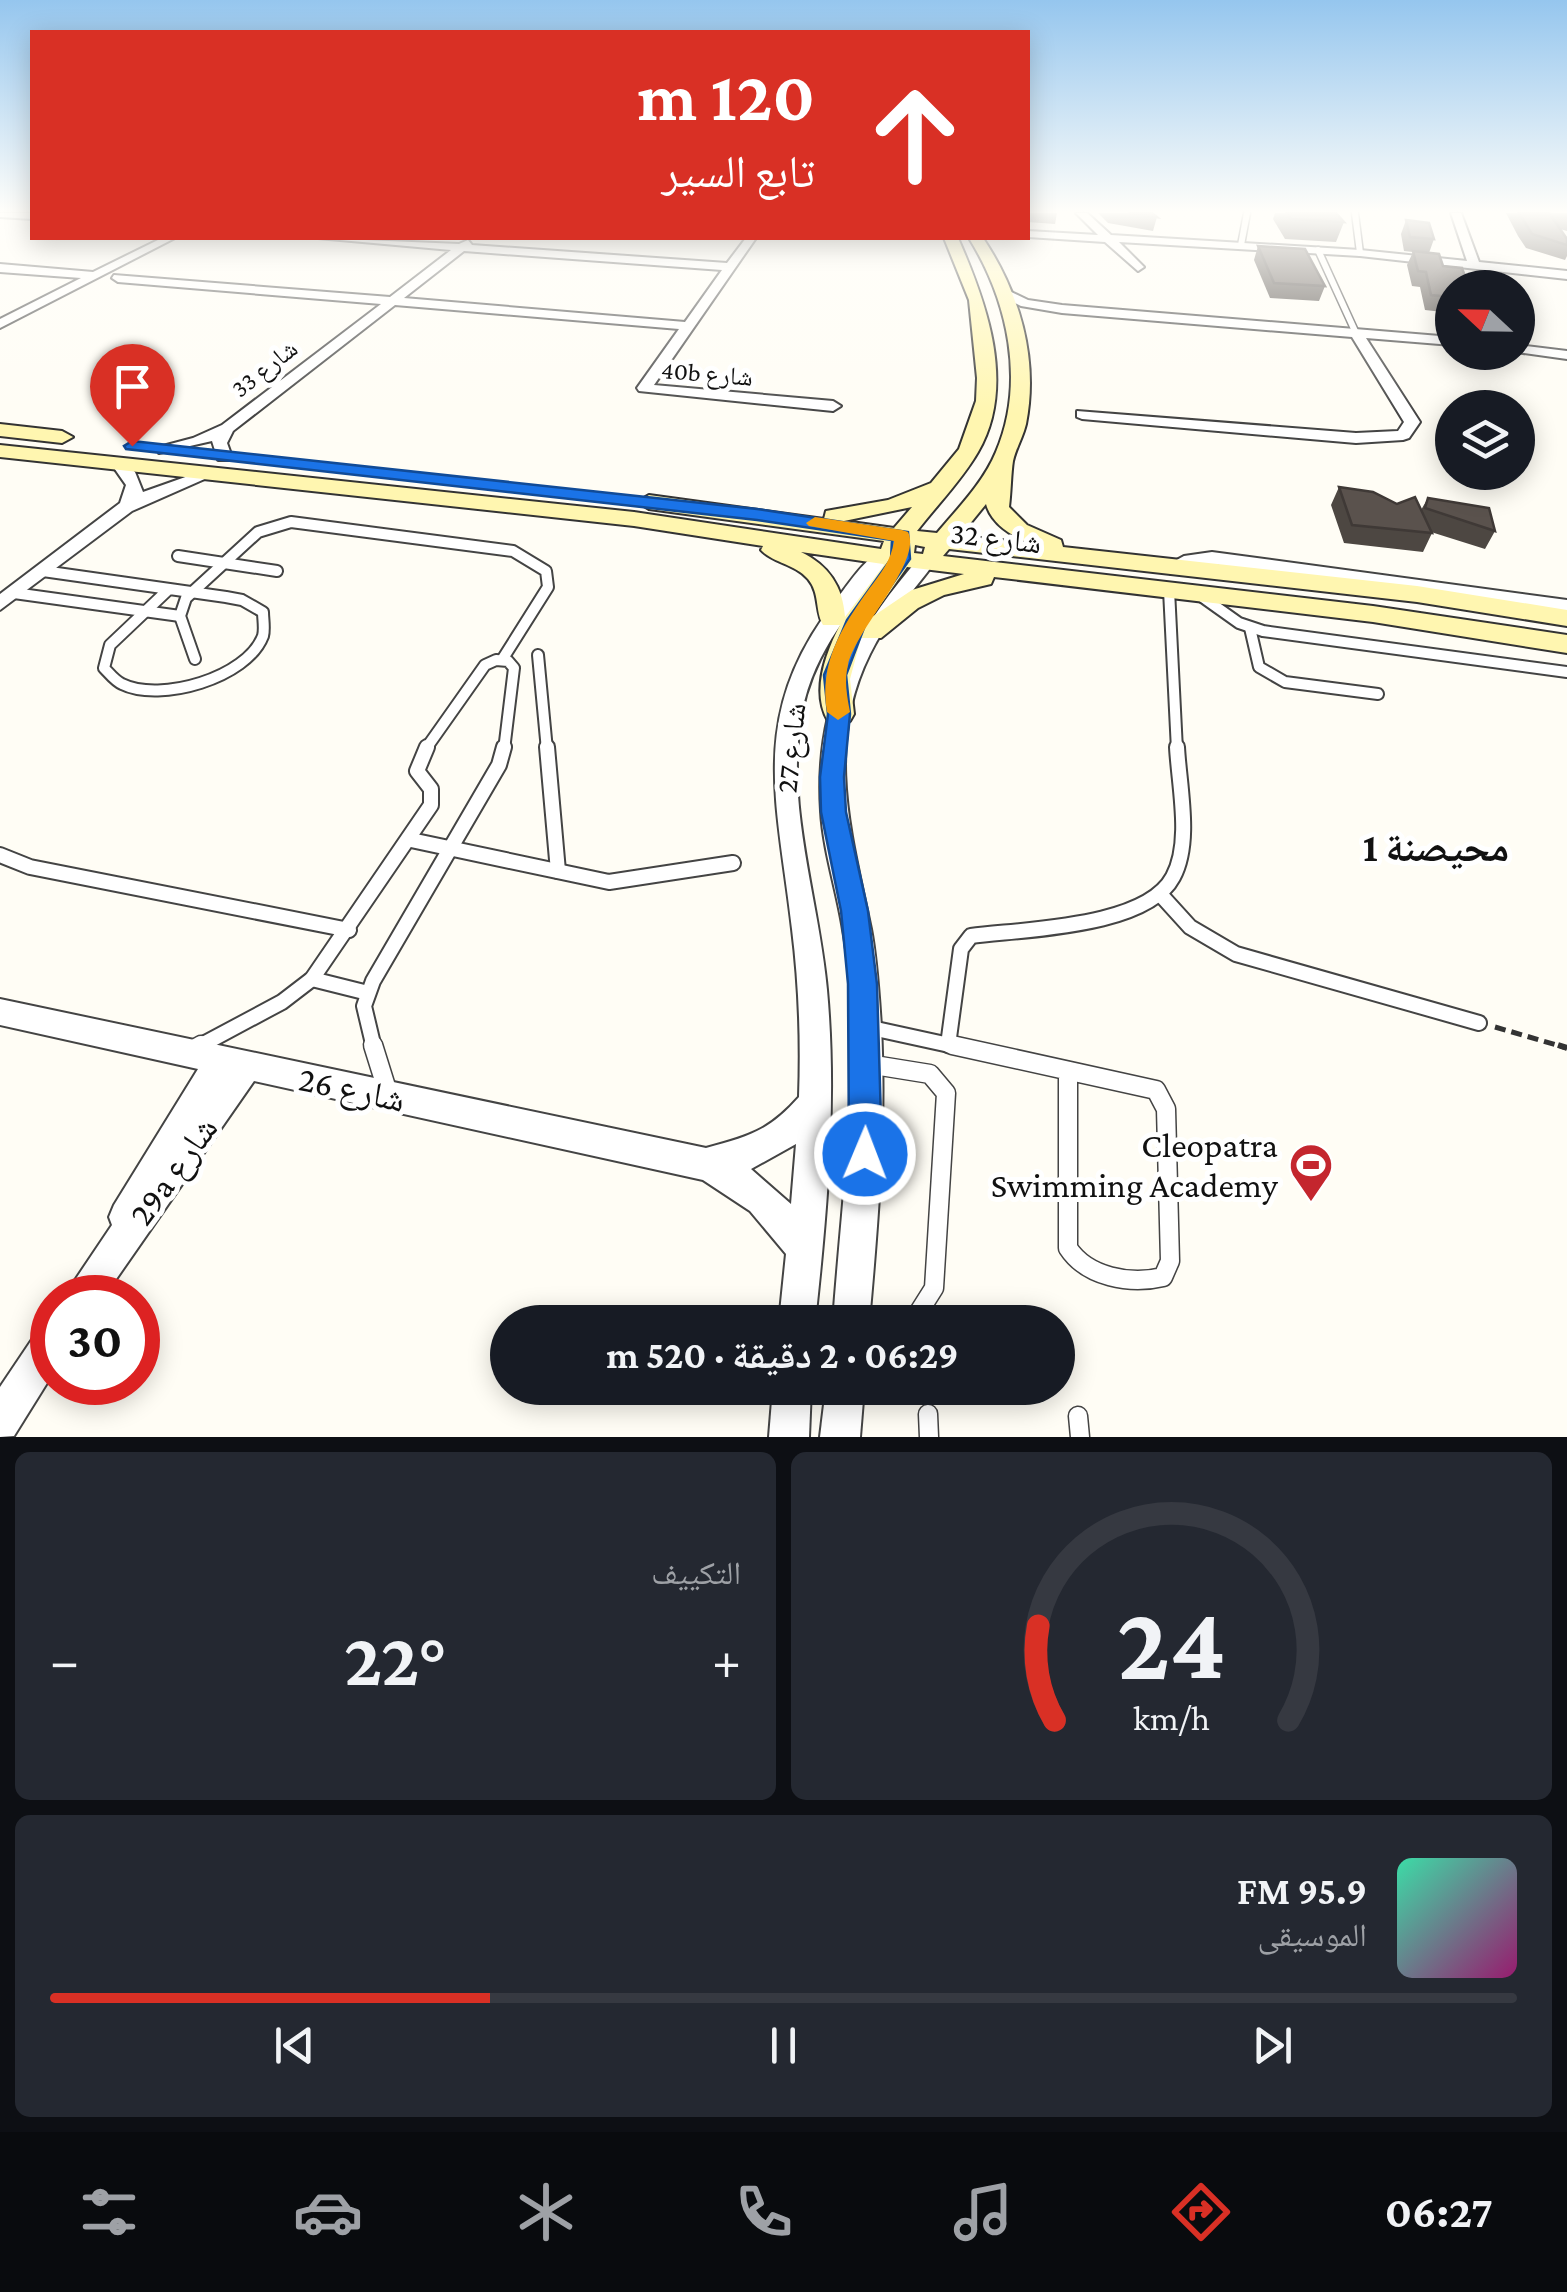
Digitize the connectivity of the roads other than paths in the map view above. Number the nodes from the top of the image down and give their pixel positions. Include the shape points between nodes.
1 (87, 280) edge
2 (143, 280) edge
3 (420, 280) edge
4 (721, 280) edge
5 (971, 280) edge
6 (998, 280) edge
7 (1332, 280) edge
8 (1005, 293) junction
9 (392, 301) junction
10 (1062, 309) junction
11 (0, 324) edge
12 (689, 326) junction
13 (1355, 330) junction
14 (1015, 336) junction
15 (1435, 339) edge
16 (1535, 351) edge
17 (1567, 355) edge
18 (833, 406) dead end
19 (1082, 414) dead end
20 (981, 425) junction
21 (227, 428) junction
22 (0, 430) edge
23 (165, 450) junction
24 (0, 451) edge
25 (1005, 455) junction
26 (120, 465) junction
27 (216, 465) junction
28 (941, 487) junction
29 (126, 507) junction
30 (757, 514) junction
31 (634, 520) junction
32 (708, 531) junction
33 (913, 549) junction
34 (178, 556) dead end
35 (1113, 561) junction
36 (224, 563) junction
37 (43, 571) junction
38 (278, 571) dead end
39 (1046, 577) junction
40 (1170, 579) junction
41 (169, 589) junction
42 (191, 592) junction
43 (1197, 594) junction
44 (7, 598) edge
45 (1567, 606) edge
46 (144, 612) junction
47 (180, 616) junction
48 (1567, 618) edge
49 (832, 619) junction
50 (1250, 628) junction
51 (871, 632) junction
52 (1567, 644) edge
53 (538, 654) dead end
54 (195, 660) dead end
55 (502, 660) junction
56 (1567, 672) edge
57 (1378, 694) dead end
58 (839, 714) junction
59 (411, 840) junction
60 (451, 848) junction
61 (0, 855) edge
62 (733, 863) dead end
63 (558, 870) junction
64 (1160, 894) junction
65 (349, 930) junction
66 (312, 980) junction
67 (368, 993) junction
68 (0, 1012) edge
69 (1479, 1023) road end
70 (866, 1027) junction
71 (948, 1045) junction
72 (218, 1059) junction
73 (867, 1064) junction
74 (1068, 1071) junction
75 (390, 1097) junction
76 (813, 1104) junction
77 (705, 1164) junction
78 (804, 1251) junction
79 (95, 1275) edge
80 (799, 1305) edge
81 (853, 1305) edge
82 (923, 1305) edge
83 (30, 1376) edge
84 (791, 1405) edge
85 (843, 1405) edge
86 (928, 1414) dead end
87 (0, 1422) edge
88 (788, 1437) edge
89 (840, 1437) edge
90 (928, 1437) edge

1 - 11 street
2 - 9 street
3 - 9 street, شارع 33
4 - 12 street, 40b شارع
5 - 20 street, شارع 27 via 987,378
6 - 8 street, شارع 27
7 - 13 lane
8 - 10 street
8 - 14 street, شارع 27
9 - 12 street
9 - 21 street, شارع 33
10 - 13 street
10 - 14 street via 1032,317
12 - 18 street, 40b شارع via 646,390
13 - 15 street
13 - 19 street via 1412,422 1402,435 1356,438
14 - 25 street, شارع 27 via 1018,408
16 - 17 street
20 - 28 street, شارع 27
20 - 33 street via 980,461
21 - 23 street, شارع 33
21 - 27 street, شارع 33
22 - 23 street, شارع 32
23 - 27 street, شارع 32
24 - 26 street, شارع 32
25 - 33 street, شارع 27
25 - 35 street via 996,498 1005,519 1032,538
26 - 27 street, شارع 32
26 - 29 street via 136,482
27 - 29 street
27 - 30 street, شارع 32
27 - 31 street, شارع 32
28 - 30 street via 845,515
28 - 33 street, شارع 27
29 - 37 street
30 - 33 street, شارع 32
31 - 32 street, شارع 32
31 - 33 street via 733,524
32 - 33 street, شارع 32
32 - 49 street via 809,565 828,586
33 - 35 street, شارع 32
33 - 39 street, شارع 32
33 - 40 street
33 - 49 street, شارع 27
33 - 51 street, شارع 27
33 - 58 street via 863,610 837,663
34 - 36 lane
35 - 40 street, شارع 32
36 - 38 lane
36 - 42 lane
36 - 55 lane via 258,532 291,522 514,551 540,565 549,579
37 - 41 lane
37 - 44 street
39 - 40 street, شارع 32
39 - 51 street via 944,586 913,597
40 - 43 street, شارع 32
40 - 45 street via 1212,558
40 - 48 street, شارع 32 via 1400,592
40 - 64 lane via 1182,836 1174,876
41 - 42 lane
41 - 46 lane
42 - 46 lane via 242,600 267,622 250,656 216,676 154,691 110,677 104,668 110,645
42 - 47 lane
43 - 50 lane
43 - 52 street, شارع 32
44 - 46 lane
46 - 47 lane
47 - 54 lane
49 - 76 street, شارع 27 via 799,682 784,760 812,985
50 - 56 lane
50 - 57 lane via 1256,660 1274,678
51 - 58 street, شارع 27
53 - 63 lane
55 - 59 lane via 485,665 421,756 417,771 432,805
55 - 60 lane via 514,668 505,750
58 - 70 street, شارع 27 via 834,812 858,934
59 - 60 lane
59 - 65 lane
60 - 63 lane
60 - 67 lane
61 - 65 lane via 30,868
62 - 63 lane via 628,881
64 - 69 lane via 1190,927 1236,954
64 - 71 lane via 1115,916 972,936 960,948
65 - 66 lane
66 - 67 lane
66 - 72 lane
67 - 75 lane via 365,1019
68 - 72 street, شارع 26
70 - 71 lane
70 - 73 street, شارع 27
71 - 74 lane
72 - 75 street, شارع 26
72 - 79 street, 29a شارع
73 - 81 street, شارع 27
73 - 82 lane via 930,1074 946,1093 934,1288
74 - 74 lane via 1149,1086 1165,1102 1170,1261 1163,1277 1095,1270 1068,1248
75 - 77 street, شارع 26
76 - 77 street, شارع 26 via 798,1124 756,1153
76 - 78 street, شارع 27
77 - 78 street, شارع 26 via 772,1204
78 - 80 street, شارع 27
83 - 87 street
84 - 88 street
85 - 89 street
86 - 90 lane

